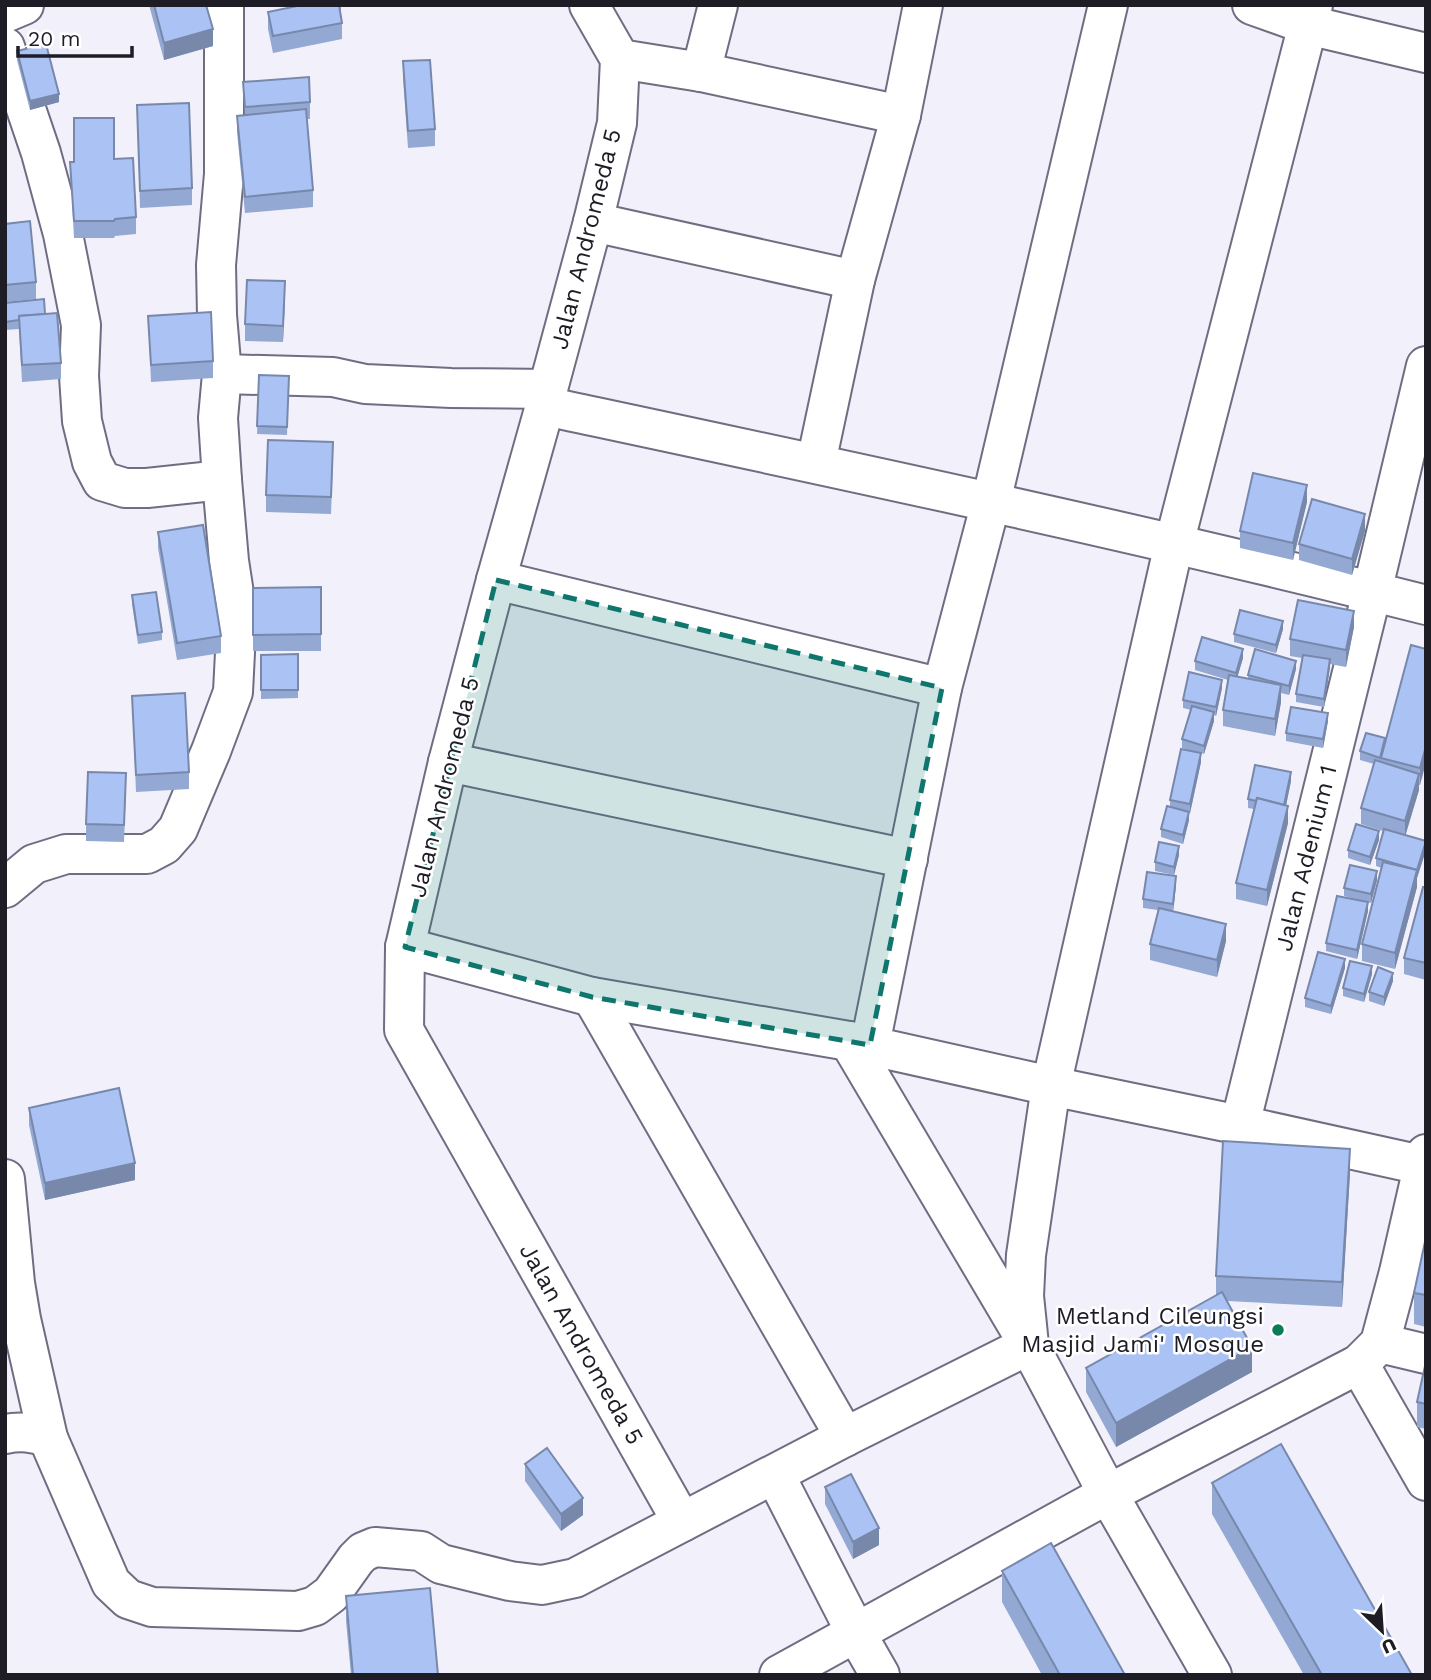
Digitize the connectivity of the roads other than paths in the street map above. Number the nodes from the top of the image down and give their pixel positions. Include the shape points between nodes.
1 (24, 5) edge
2 (224, 5) edge
3 (589, 5) edge
4 (718, 5) edge
5 (923, 5) edge
6 (1108, 5) edge
7 (1252, 5) edge
8 (5, 13) edge
9 (1310, 15) edge
10 (5, 47) edge
11 (1426, 53) edge
12 (620, 59) junction
13 (701, 72) junction
14 (901, 115) junction
15 (593, 222) junction
16 (855, 280) junction
17 (1426, 366) edge
18 (222, 374) junction
19 (547, 397) junction
20 (816, 463) junction
21 (222, 480) junction
22 (990, 502) junction
23 (1174, 544) junction
24 (496, 580) junction
25 (1372, 592) junction
26 (1426, 606) edge
27 (942, 688) junction
28 (448, 762) junction
29 (908, 859) junction
30 (5, 888) edge
31 (405, 947) junction
32 (592, 997) junction
33 (860, 1043) junction
34 (1051, 1086) junction
35 (1240, 1125) junction
36 (1425, 1162) edge
37 (5, 1179) edge
38 (1030, 1345) junction
39 (1369, 1354) junction
40 (1426, 1354) edge
41 (5, 1434) edge
42 (845, 1437) junction
43 (48, 1438) junction
44 (775, 1475) junction
45 (1426, 1481) edge
46 (1108, 1494) junction
47 (682, 1522) junction
48 (856, 1633) junction
49 (779, 1675) edge
50 (880, 1675) edge
51 (1212, 1675) edge

1 - 8 street
2 - 18 street via 224,174 216,265
3 - 12 street
4 - 13 street
5 - 14 street
6 - 22 street
7 - 9 street
9 - 11 street
9 - 23 street
10 - 21 street via 63,234 81,325 82,421 102,481 147,488
12 - 13 street
12 - 15 street, Jalan Andromeda 5 via 617,123
13 - 14 street
14 - 16 street
15 - 16 street
15 - 19 street, Jalan Andromeda 5
16 - 20 street
17 - 25 street, Jalan Adenium 1
18 - 19 street via 333,377 365,384
18 - 21 street via 218,418
19 - 20 street
19 - 24 street, Jalan Andromeda 5
20 - 22 street
21 - 30 street via 237,613 233,692 178,829 164,845 147,854 66,854 34,864
22 - 23 street
22 - 27 street
23 - 25 street
23 - 34 street
24 - 27 street
24 - 28 street, Jalan Andromeda 5
25 - 26 street
25 - 35 street, Jalan Adenium 1
27 - 29 street
28 - 29 street
28 - 31 street, Jalan Andromeda 5
29 - 33 street
31 - 32 street
31 - 47 street, Jalan Andromeda 5 via 404,1030
32 - 33 street
32 - 42 street
33 - 34 street
33 - 38 street
34 - 35 street
34 - 38 street via 1026,1255 1024,1296
35 - 36 street
36 - 39 street via 1399,1272
37 - 43 street via 15,1283
38 - 42 street
38 - 46 street
39 - 40 street
39 - 45 street
39 - 46 street
41 - 43 street via 34,1432
42 - 44 street
43 - 47 street via 111,1583 128,1599 152,1607 298,1611 331,1594 356,1559 375,1547 421,1551 441,1564 542,1584 575,1578
44 - 47 street
44 - 48 street
46 - 48 street
46 - 51 street
48 - 49 street
48 - 50 street

